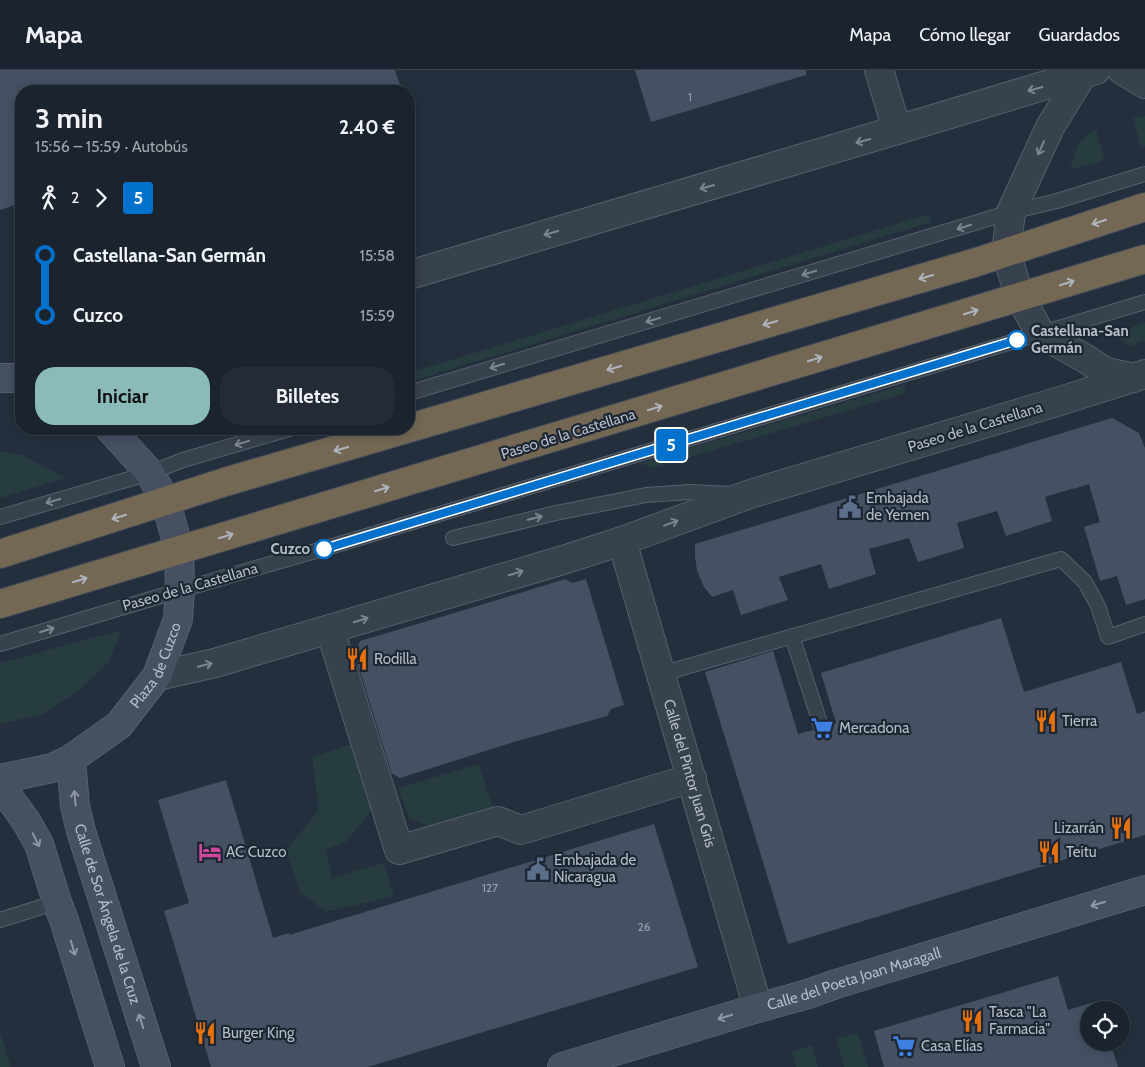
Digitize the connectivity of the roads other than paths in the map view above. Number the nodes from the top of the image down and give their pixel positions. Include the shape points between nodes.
1 (879, 70) edge
2 (1122, 70) edge
3 (1089, 72) edge
4 (1145, 84) edge
5 (898, 130) junction
6 (1145, 174) edge
7 (1145, 207) edge
8 (1011, 212) junction
9 (1006, 253) junction
10 (1145, 259) edge
11 (415, 272) edge
12 (1020, 297) junction
13 (1145, 302) edge
14 (1040, 333) junction
15 (0, 378) edge
16 (15, 378) edge
17 (1141, 378) edge
18 (415, 391) edge
19 (415, 426) edge
20 (115, 435) edge
21 (268, 435) edge
22 (385, 435) edge
23 (150, 473) junction
24 (750, 494) junction
25 (166, 502) junction
26 (0, 517) edge
27 (454, 538) dead end
28 (622, 541) junction
29 (179, 550) junction
30 (0, 554) edge
31 (180, 589) junction
32 (0, 604) edge
33 (1145, 624) edge
34 (330, 629) junction
35 (792, 636) junction
36 (0, 644) edge
37 (661, 674) junction
38 (157, 676) junction
39 (821, 726) dead end
40 (71, 759) junction
41 (692, 778) junction
42 (0, 780) edge
43 (0, 785) edge
44 (1145, 890) edge
45 (56, 902) junction
46 (0, 920) edge
47 (758, 1008) junction
48 (613, 1060) edge
49 (110, 1067) edge
50 (156, 1067) edge
51 (562, 1067) edge

1 - 5 street
2 - 4 street
3 -> 5 street
3 -> 8 street via 1050,127
5 -> 11 street
6 - 8 lane
7 -> 9 highway
8 - 9 street
8 -> 18 lane
9 - 12 street
9 -> 19 highway
12 -> 10 highway, Paseo de la Castellana
12 - 14 street
29 -> 12 highway, Paseo de la Castellana
13 - 14 lane, Paseo de la Castellana
14 - 17 street, Paseo de la Castellana via 1106,372
14 - 31 lane, Paseo de la Castellana
15 - 16 main road
17 - 24 street, Paseo de la Castellana
20 - 23 main road, Plaza de Cuzco
21 -> 23 lane
22 -> 25 highway
23 - 25 main road, Plaza de Cuzco
23 -> 26 lane
27 -> 24 lane via 646,495 689,492
28 -> 24 street, Paseo de la Castellana
25 - 29 main road, Plaza de Cuzco
25 -> 30 highway
34 -> 28 street, Paseo de la Castellana
28 - 37 street, Calle del Pintor Juan Gris
29 - 31 main road, Plaza de Cuzco
32 -> 29 highway, Paseo de la Castellana
36 -> 31 lane, Paseo de la Castellana
31 - 38 main road, Plaza de Cuzco via 178,619
33 - 35 lane via 1108,637 1098,606 1085,582 1061,559
38 -> 34 street, Paseo de la Castellana via 215,663
34 - 41 street via 399,850 498,821 521,830
35 - 37 lane
35 - 39 lane
37 - 41 street, Calle del Pintor Juan Gris
38 - 40 main road, Plaza de Cuzco via 119,725
40 - 42 main road, Plaza de Cuzco via 52,768
50 -> 40 main road, Calle de Sor Ángela de la Cruz via 81,832
41 - 47 street, Calle del Pintor Juan Gris
43 -> 45 main road via 38,844
44 -> 47 main road, Calle del Poeta Joan Maragall
45 - 46 lane
45 -> 49 main road
47 -> 48 main road, Calle del Poeta Joan Maragall
48 - 51 main road, Calle del Poeta Joan Maragall

